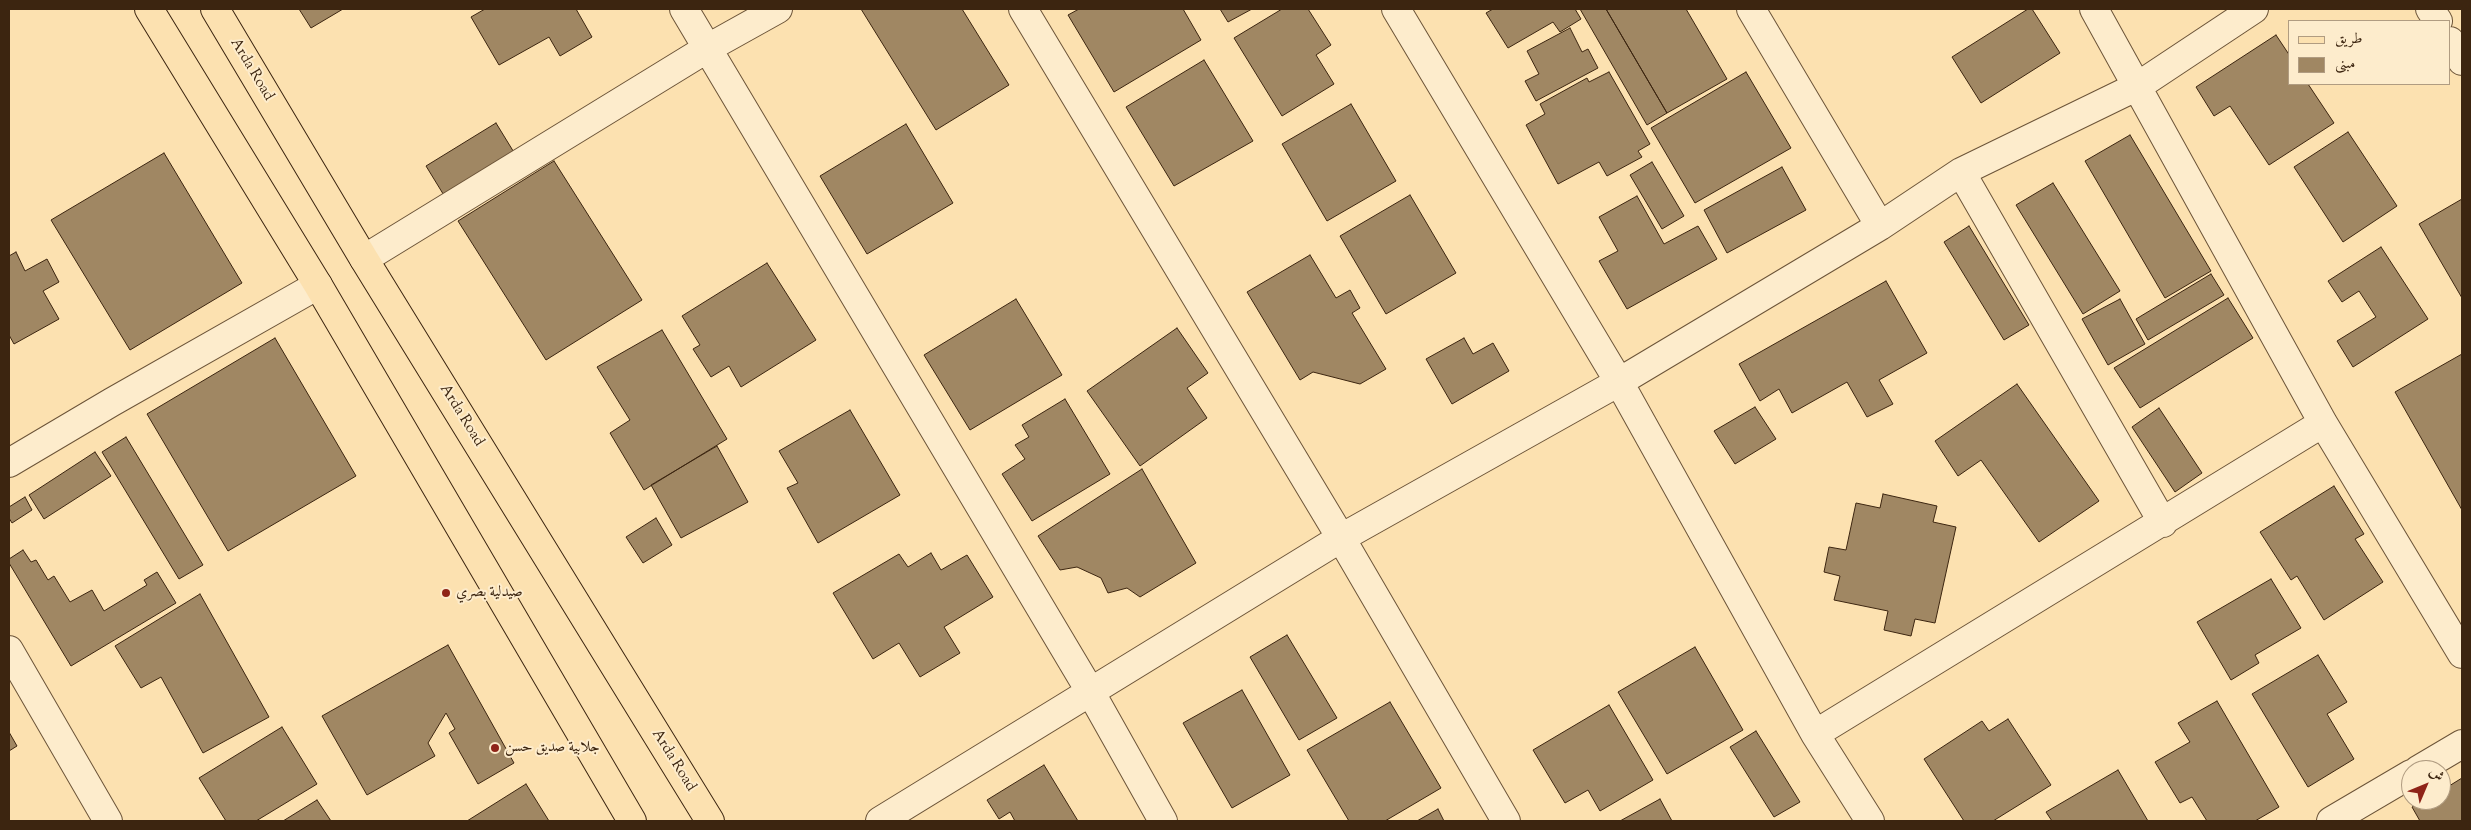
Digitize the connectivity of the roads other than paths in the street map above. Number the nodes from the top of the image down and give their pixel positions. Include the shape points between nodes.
1 (148, 9) edge
2 (215, 9) edge
3 (684, 9) edge
4 (778, 9) edge
5 (1023, 9) edge
6 (1396, 9) edge
7 (1751, 9) edge
8 (2094, 9) edge
9 (2254, 9) edge
10 (2430, 9) edge
11 (2437, 20) edge
12 (2451, 43) edge
13 (708, 48) junction
14 (2462, 61) edge
15 (2138, 86) junction
16 (1960, 172) junction
17 (1880, 226) junction
18 (364, 259) junction
19 (318, 285) junction
20 (1619, 382) junction
21 (2323, 424) junction
22 (9, 463) edge
23 (2163, 523) junction
24 (1341, 538) junction
25 (9, 650) edge
26 (2462, 654) edge
27 (1090, 691) junction
28 (1815, 734) junction
29 (2462, 744) edge
30 (2435, 760) edge
31 (2401, 780) edge
32 (108, 821) edge
33 (632, 821) edge
34 (710, 821) edge
35 (880, 821) edge
36 (1163, 821) edge
37 (1506, 821) edge
38 (1870, 821) edge
39 (2331, 821) edge

1 - 19 main road
2 - 18 main road, Arda Road
3 - 13 street
4 - 13 street
5 - 24 street
6 - 20 street
7 - 17 street
8 - 15 street
9 - 15 street
10 - 11 street
12 - 14 street
13 - 18 street
13 - 27 street
15 - 16 street
15 - 21 street
16 - 17 street
16 - 23 street
17 - 20 street
18 - 34 main road, Arda Road
19 - 22 street
19 - 33 main road
20 - 24 street
20 - 28 street
21 - 23 street
21 - 26 street
23 - 28 street
24 - 27 street
24 - 37 street
25 - 32 street
27 - 35 street
27 - 36 street
28 - 38 street
29 - 30 street
31 - 39 street

